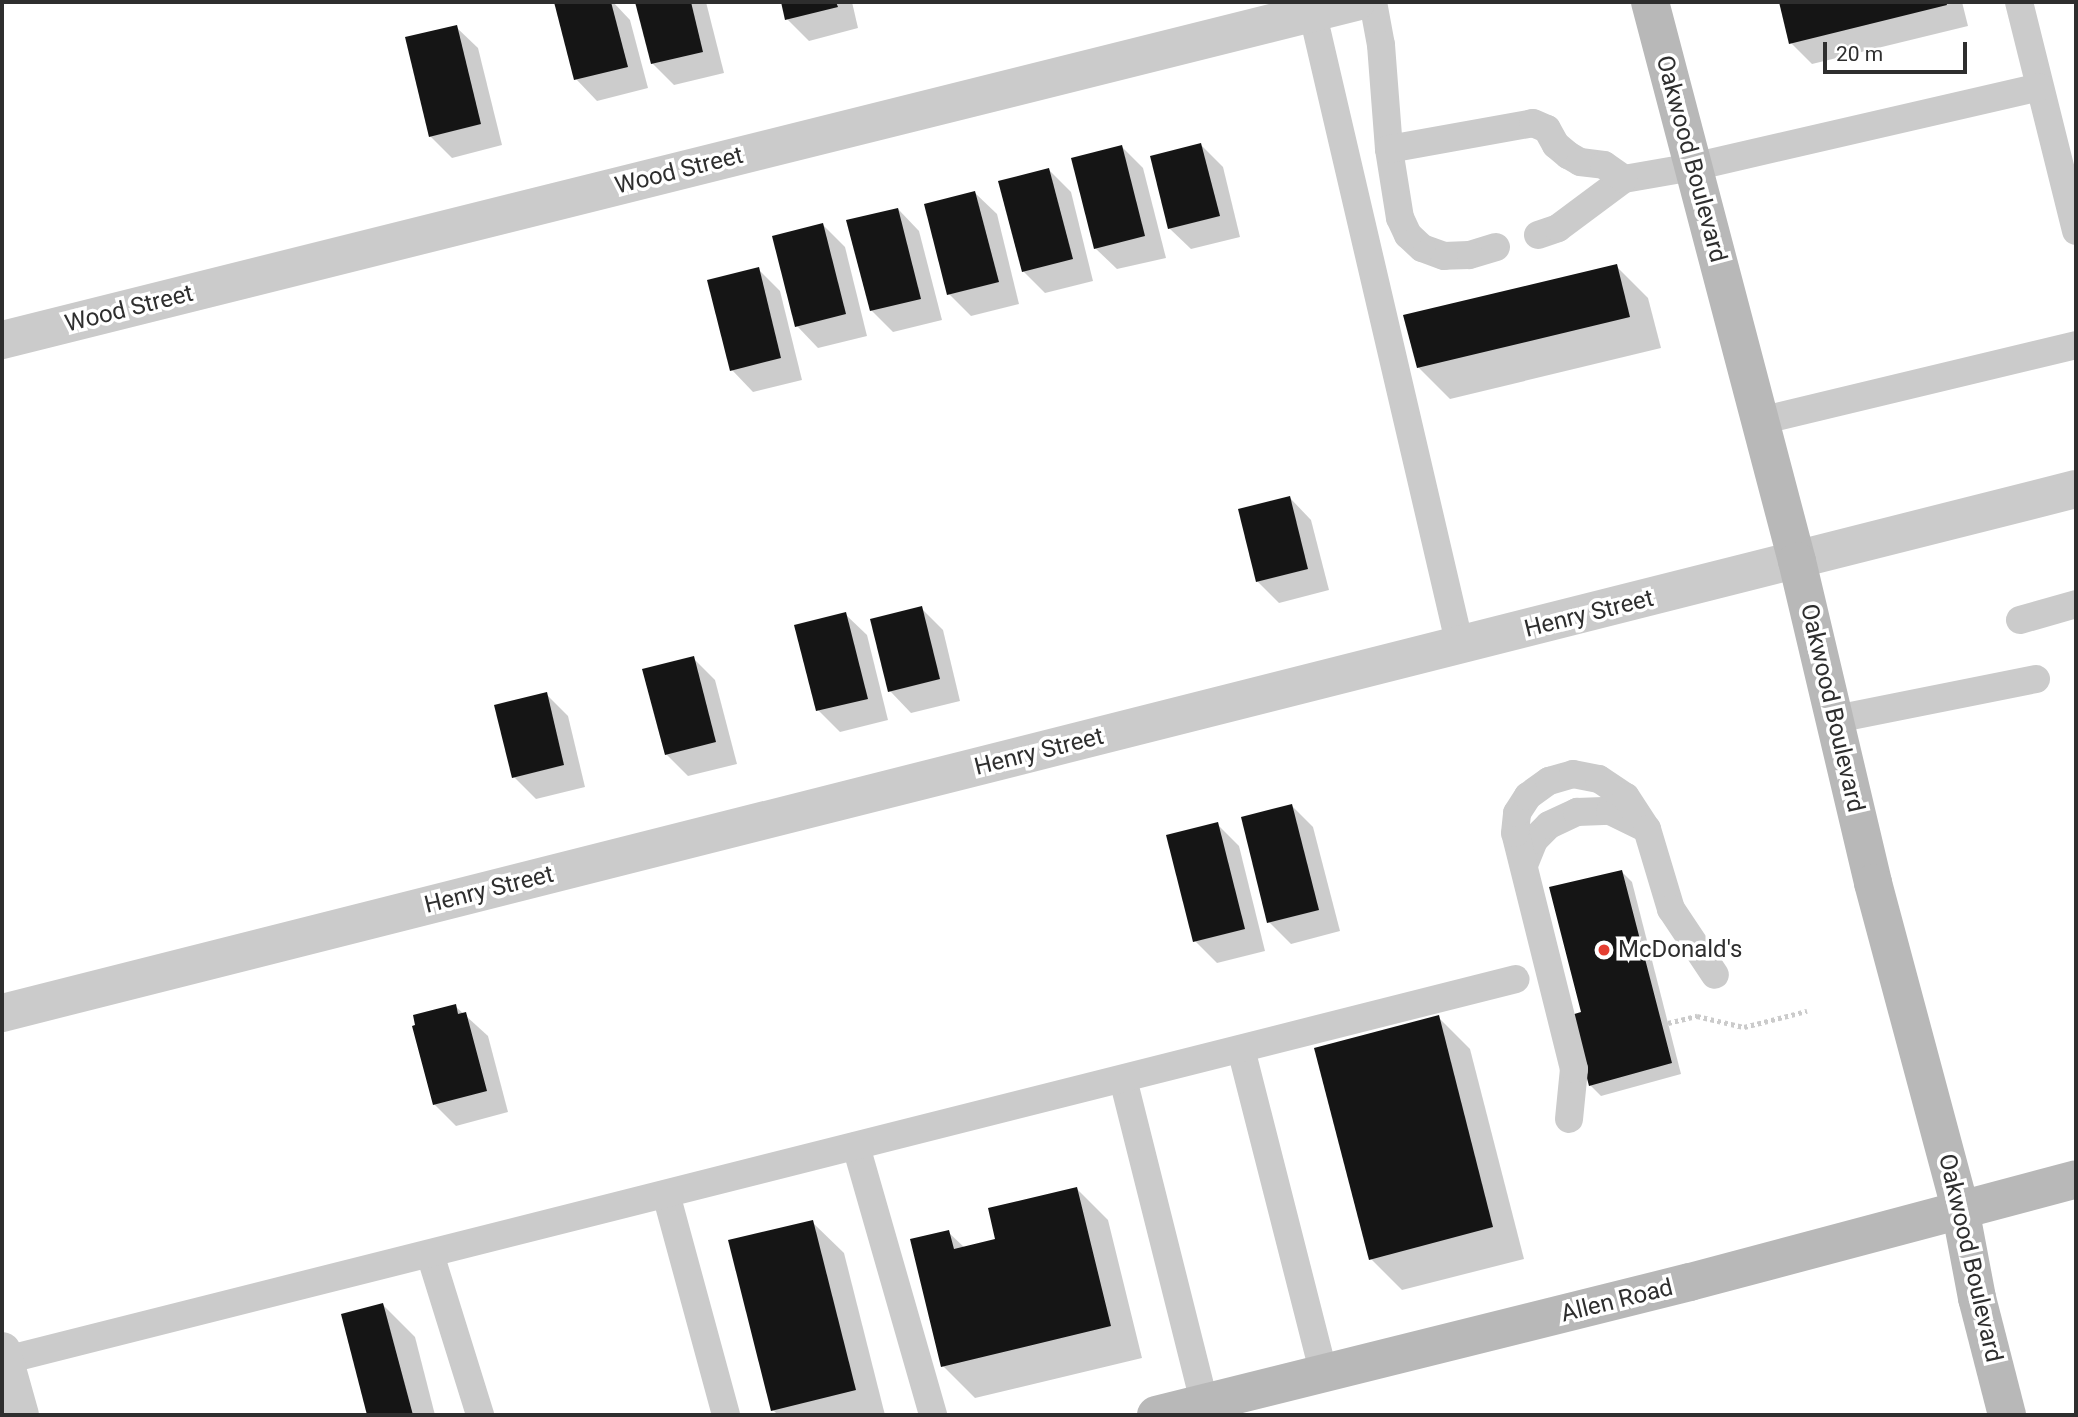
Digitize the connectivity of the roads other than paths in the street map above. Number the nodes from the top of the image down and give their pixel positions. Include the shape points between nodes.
1 (1356, 2) edge
2 (1373, 2) edge
3 (1650, 2) edge
4 (2019, 2) edge
5 (1312, 7) edge
6 (2039, 87) junction
7 (1389, 149) junction
8 (1693, 167) junction
9 (1624, 179) junction
10 (2076, 231) edge
11 (1538, 235) dead end
12 (1496, 247) dead end
13 (2, 341) edge
14 (2076, 345) edge
15 (1760, 421) junction
16 (2076, 489) edge
17 (1797, 561) junction
18 (2076, 604) edge
19 (2020, 620) dead end
20 (1460, 646) junction
21 (2036, 679) dead end
22 (1836, 719) junction
23 (1647, 829) junction
24 (1524, 865) junction
25 (1715, 975) dead end
26 (1517, 979) dead end
27 (2, 1013) edge
28 (1241, 1049) junction
29 (1123, 1079) junction
30 (1569, 1119) dead end
31 (856, 1146) junction
32 (2076, 1179) edge
33 (666, 1194) junction
34 (1960, 1208) junction
35 (430, 1254) junction
36 (3, 1358) edge
37 (1324, 1374) junction
38 (1186, 1410) edge
39 (20, 1415) edge
40 (480, 1415) edge
41 (726, 1415) edge
42 (933, 1415) edge
43 (2007, 1415) edge

1 - 5 street, Wood Street
2 - 7 lane
3 - 8 main road, Oakwood Boulevard
4 - 6 lane
5 - 13 street, Wood Street
5 - 20 lane
6 - 8 lane
6 - 10 lane
7 - 9 lane via 1533,123 1547,129 1568,155 1580,162 1604,165
7 - 12 lane via 1400,218 1408,235 1422,248 1444,256
8 - 9 lane
8 - 15 main road, Oakwood Boulevard
9 - 11 lane via 1558,228
14 - 15 lane
15 - 17 main road, Oakwood Boulevard
16 - 17 street, Henry Street
17 - 20 street, Henry Street
17 - 22 main road, Oakwood Boulevard
18 - 19 lane
20 - 27 street, Henry Street
21 - 22 lane
22 - 34 main road, Oakwood Boulevard via 1873,883
23 - 24 lane via 1609,811 1577,812 1549,825 1534,839
23 - 24 lane via 1626,797 1599,779 1573,774 1549,781 1528,796 1517,813 1515,834
23 - 25 lane via 1671,909
24 - 30 lane via 1574,1069
26 - 28 lane
28 - 29 lane
28 - 37 lane
29 - 31 lane
29 - 38 lane
31 - 33 lane
31 - 42 lane
32 - 34 main road, Allen Road
33 - 35 lane
33 - 41 lane
34 - 37 main road, Allen Road
34 - 43 main road, Oakwood Boulevard
35 - 36 lane
35 - 40 lane
36 - 39 street
37 - 38 main road, Allen Road

